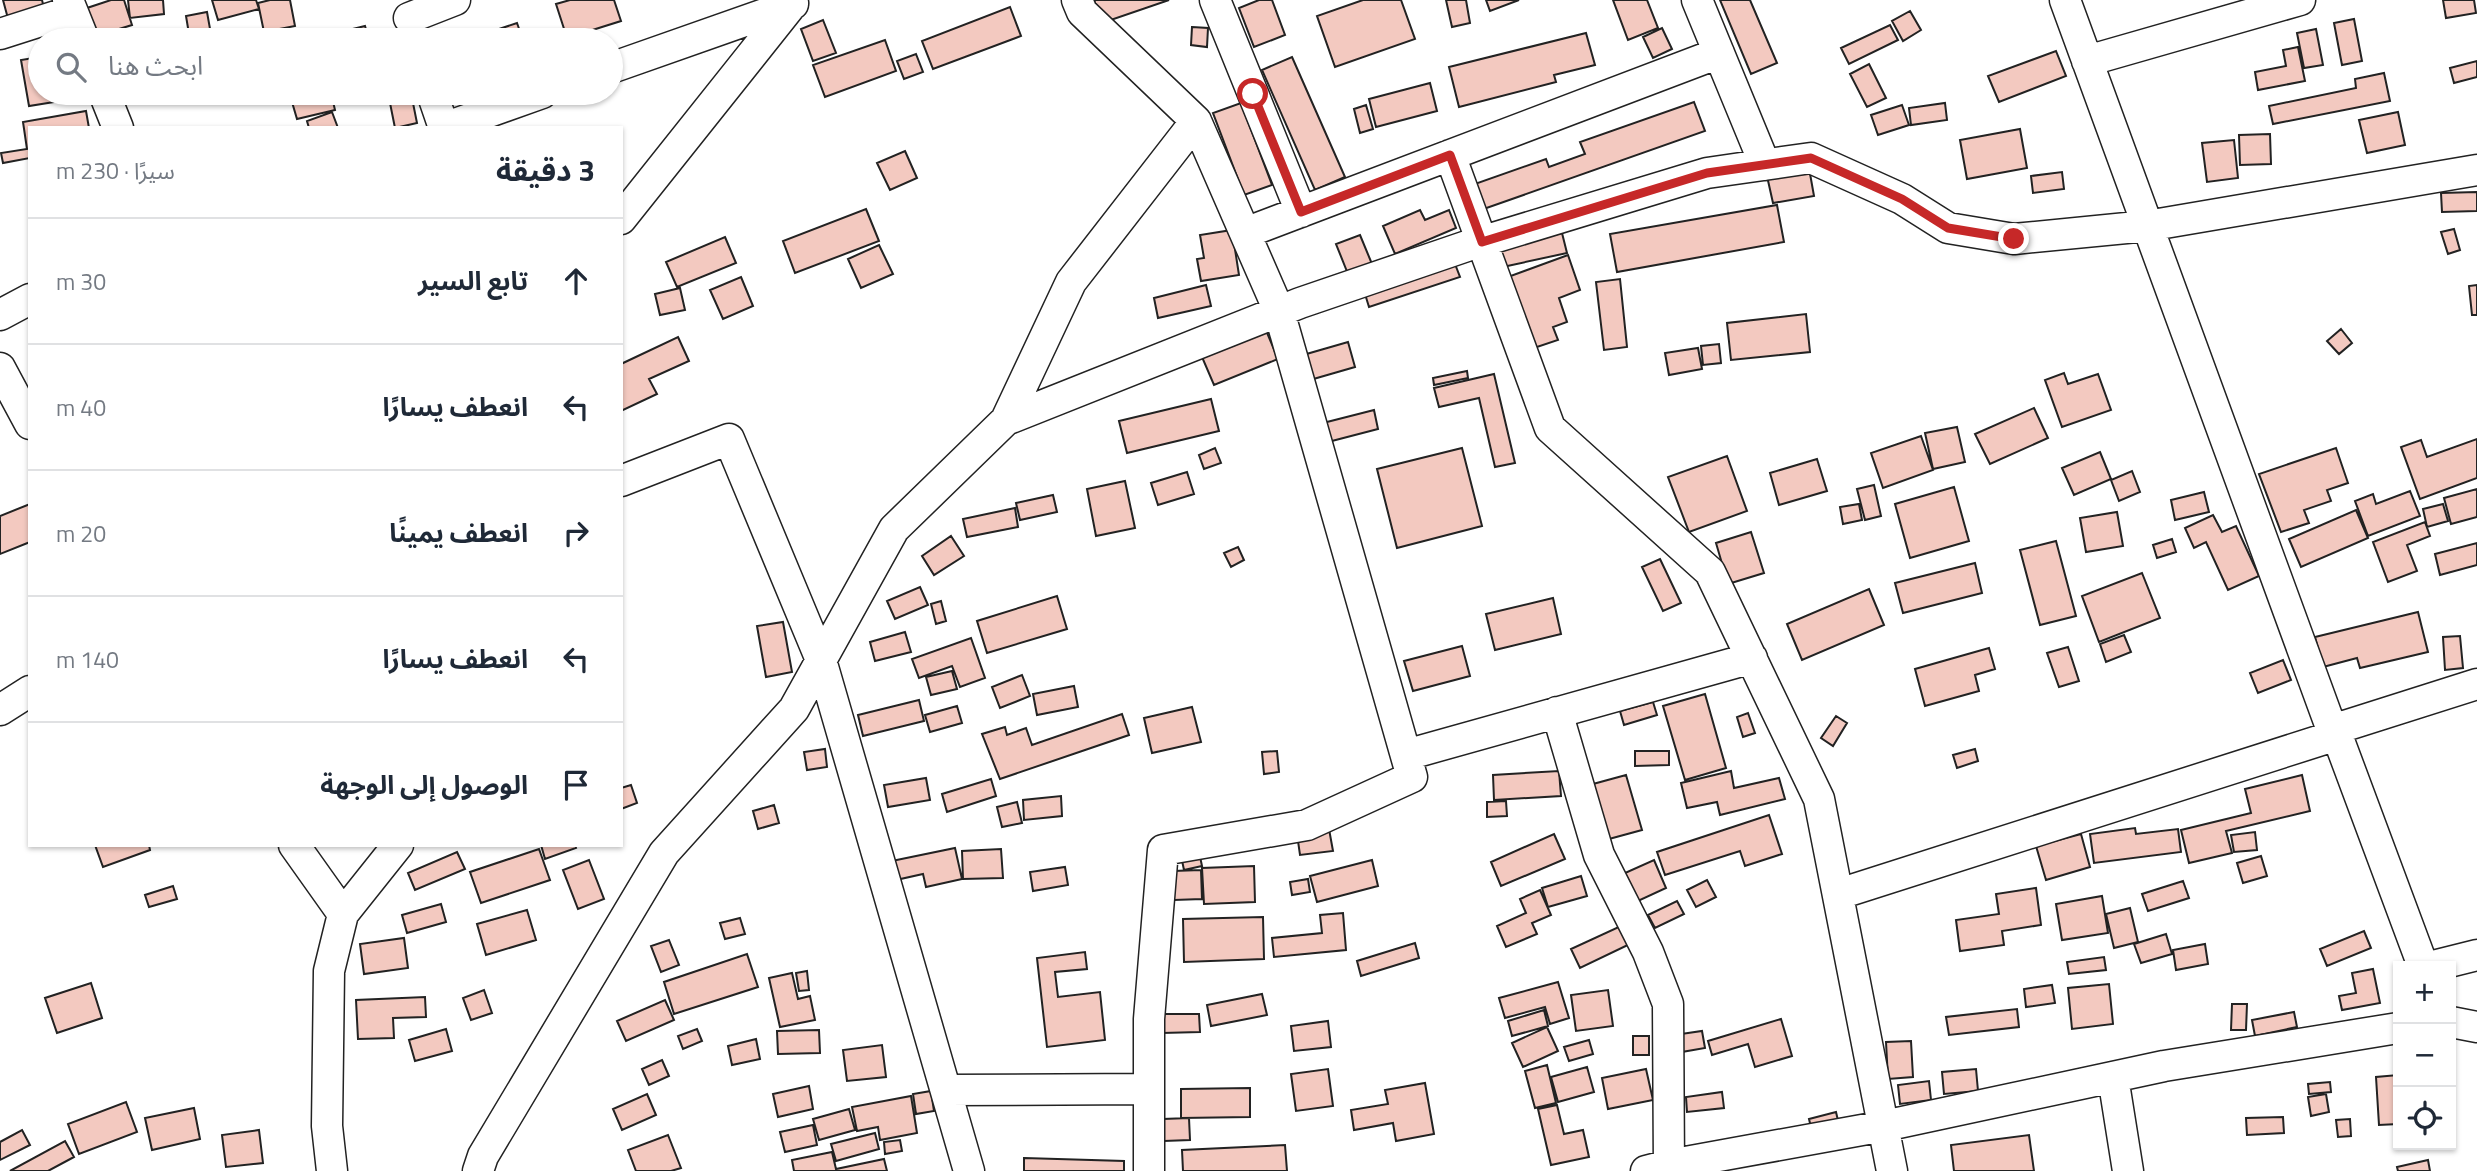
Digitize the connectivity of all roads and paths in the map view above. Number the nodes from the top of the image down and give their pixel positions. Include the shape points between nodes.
1 (455, 0) edge
2 (1077, 0) edge
3 (1215, 0) edge
4 (1697, 0) edge
5 (2065, 0) edge
6 (2300, 0) edge
7 (796, 1) edge
8 (70, 6) edge
9 (409, 19) edge
10 (79, 28) edge
11 (0, 34) edge
12 (1719, 53) junction
13 (2087, 61) junction
14 (623, 64) edge
15 (109, 105) edge
16 (436, 105) edge
17 (508, 105) edge
18 (1196, 121) junction
19 (117, 126) edge
20 (443, 126) edge
21 (450, 126) edge
22 (1450, 155) junction
23 (1765, 165) junction
24 (2477, 170) edge
25 (1301, 212) junction
26 (623, 217) edge
27 (2147, 226) junction
28 (1245, 233) junction
29 (1482, 242) junction
30 (28, 300) edge
31 (1279, 311) junction
32 (0, 315) edge
33 (0, 368) edge
34 (28, 420) edge
35 (1006, 420) junction
36 (623, 480) edge
37 (1752, 658) junction
38 (821, 660) junction
39 (2477, 684) edge
40 (28, 692) edge
41 (0, 710) edge
42 (1557, 712) junction
43 (2334, 733) junction
44 (1406, 755) junction
45 (296, 847) edge
46 (396, 847) edge
47 (1839, 894) junction
48 (343, 914) junction
49 (2477, 956) edge
50 (2421, 961) edge
51 (2455, 961) edge
52 (2456, 1023) edge
53 (2477, 1027) edge
54 (2393, 1029) edge
55 (2113, 1077) junction
56 (946, 1090) junction
57 (1149, 1090) junction
58 (1884, 1126) junction
59 (1661, 1169) edge
60 (332, 1171) edge
61 (478, 1171) edge
62 (969, 1171) edge
63 (1149, 1171) edge
64 (1892, 1171) edge
65 (2128, 1171) edge

1 - 9 street
2 - 18 street via 1082,12
3 - 25 street
4 - 12 street
5 - 13 street
6 - 13 street
7 - 14 street
7 - 26 street
8 - 10 street
8 - 11 street
12 - 22 street
12 - 23 street
13 - 27 street
15 - 19 street
16 - 20 street
17 - 21 street
18 - 28 street
18 - 35 street via 1071,282
22 - 25 street
22 - 29 street
23 - 27 street via 1811,158 1902,199 1948,228 2014,239
23 - 29 street via 1707,173
24 - 27 street
25 - 28 street
27 - 43 street
28 - 31 street
29 - 31 street
29 - 37 street via 1550,428 1710,572
30 - 32 street
31 - 35 street
31 - 44 street
33 - 34 street
35 - 38 street via 894,529
36 - 38 street via 729,439
37 - 42 street
37 - 47 street via 1819,799
38 - 56 street
38 - 61 street via 794,709 664,853
39 - 43 street
40 - 41 street
42 - 44 street
42 - 59 street via 1599,855 1648,952 1668,1004
43 - 47 street
43 - 50 street
44 - 57 street via 1412,777 1307,825 1163,850 1149,1019
45 - 48 street
46 - 48 street
47 - 58 street
48 - 60 street via 329,971 327,1126
49 - 51 street
52 - 53 street
54 - 55 street
55 - 58 street
55 - 65 street
56 - 57 street
56 - 62 street
57 - 63 street
58 - 59 street
58 - 64 street

